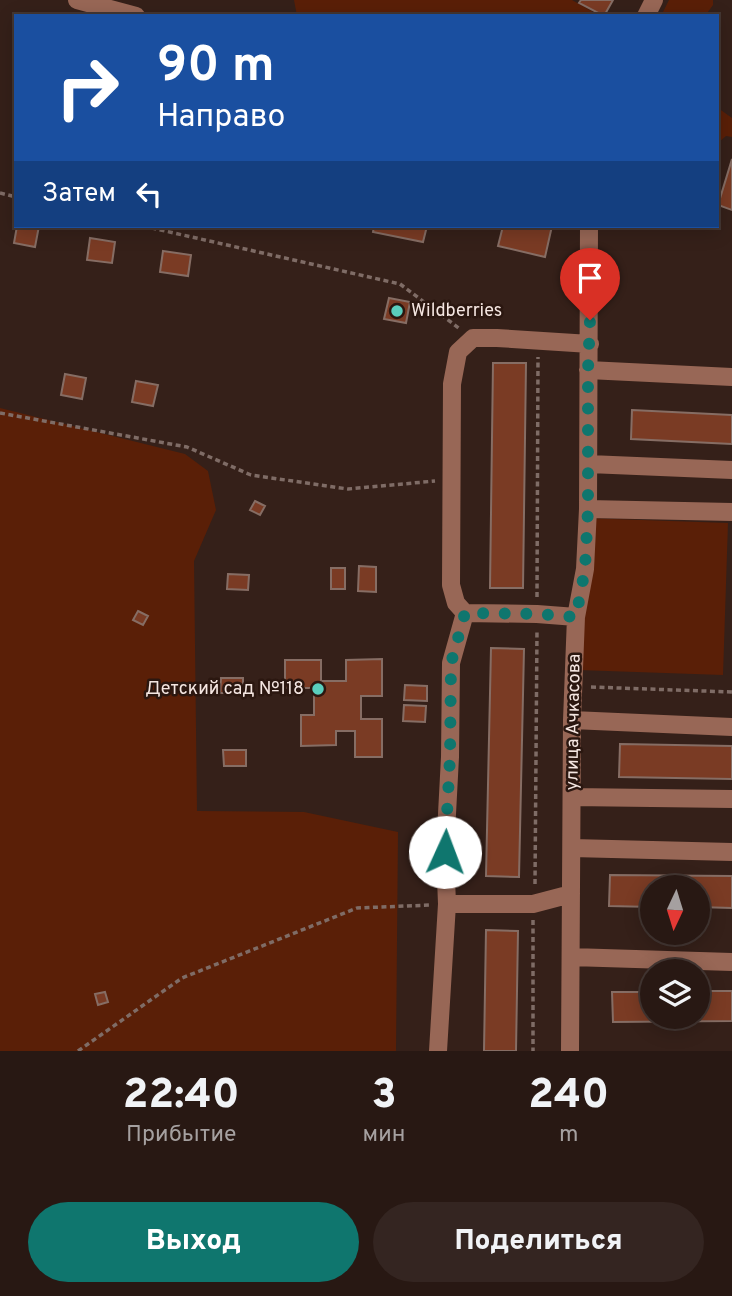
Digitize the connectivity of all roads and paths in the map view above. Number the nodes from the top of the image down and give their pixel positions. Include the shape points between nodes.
1 (77, 0) edge
2 (129, 14) edge
3 (152, 228) edge
4 (589, 228) edge
5 (473, 338) junction
6 (538, 340) junction
7 (590, 344) junction
8 (588, 370) junction
9 (732, 377) edge
10 (0, 413) edge
11 (589, 464) junction
12 (732, 470) edge
13 (451, 480) junction
14 (588, 509) junction
15 (732, 512) edge
16 (465, 613) junction
17 (537, 614) junction
18 (576, 617) junction
19 (574, 686) junction
20 (732, 692) edge
21 (572, 720) junction
22 (732, 727) edge
23 (572, 797) junction
24 (732, 799) edge
25 (572, 848) junction
26 (732, 852) edge
27 (571, 894) junction
28 (447, 904) junction
29 (533, 904) junction
30 (570, 957) junction
31 (732, 962) edge
32 (78, 1051) edge
33 (438, 1051) edge
34 (533, 1051) edge
35 (570, 1051) edge

1 - 2 street
3 - 5 path via 400,284
4 - 7 street, улица Ачкасова
5 - 6 street
5 - 13 street via 458,352 454,368
6 - 7 street
6 - 17 path
7 - 8 street, улица Ачкасова
8 - 9 street
8 - 11 street, улица Ачкасова
10 - 13 path via 187,447 251,475 348,489
11 - 12 street
11 - 14 street, улица Ачкасова
13 - 16 street via 451,585 456,603
14 - 15 street
14 - 18 street, улица Ачкасова via 585,569
16 - 17 street
16 - 28 street via 451,663
17 - 18 street
17 - 29 path
18 - 19 street, улица Ачкасова
19 - 20 path
19 - 21 street, улица Ачкасова
21 - 22 street
21 - 23 street, улица Ачкасова
23 - 24 street
23 - 25 street, улица Ачкасова
25 - 26 street
25 - 27 street, улица Ачкасова
27 - 29 street
27 - 30 street, улица Ачкасова
28 - 29 street
28 - 32 path via 357,908 182,978
28 - 33 street
29 - 34 path
30 - 31 street
30 - 35 street, улица Ачкасова

